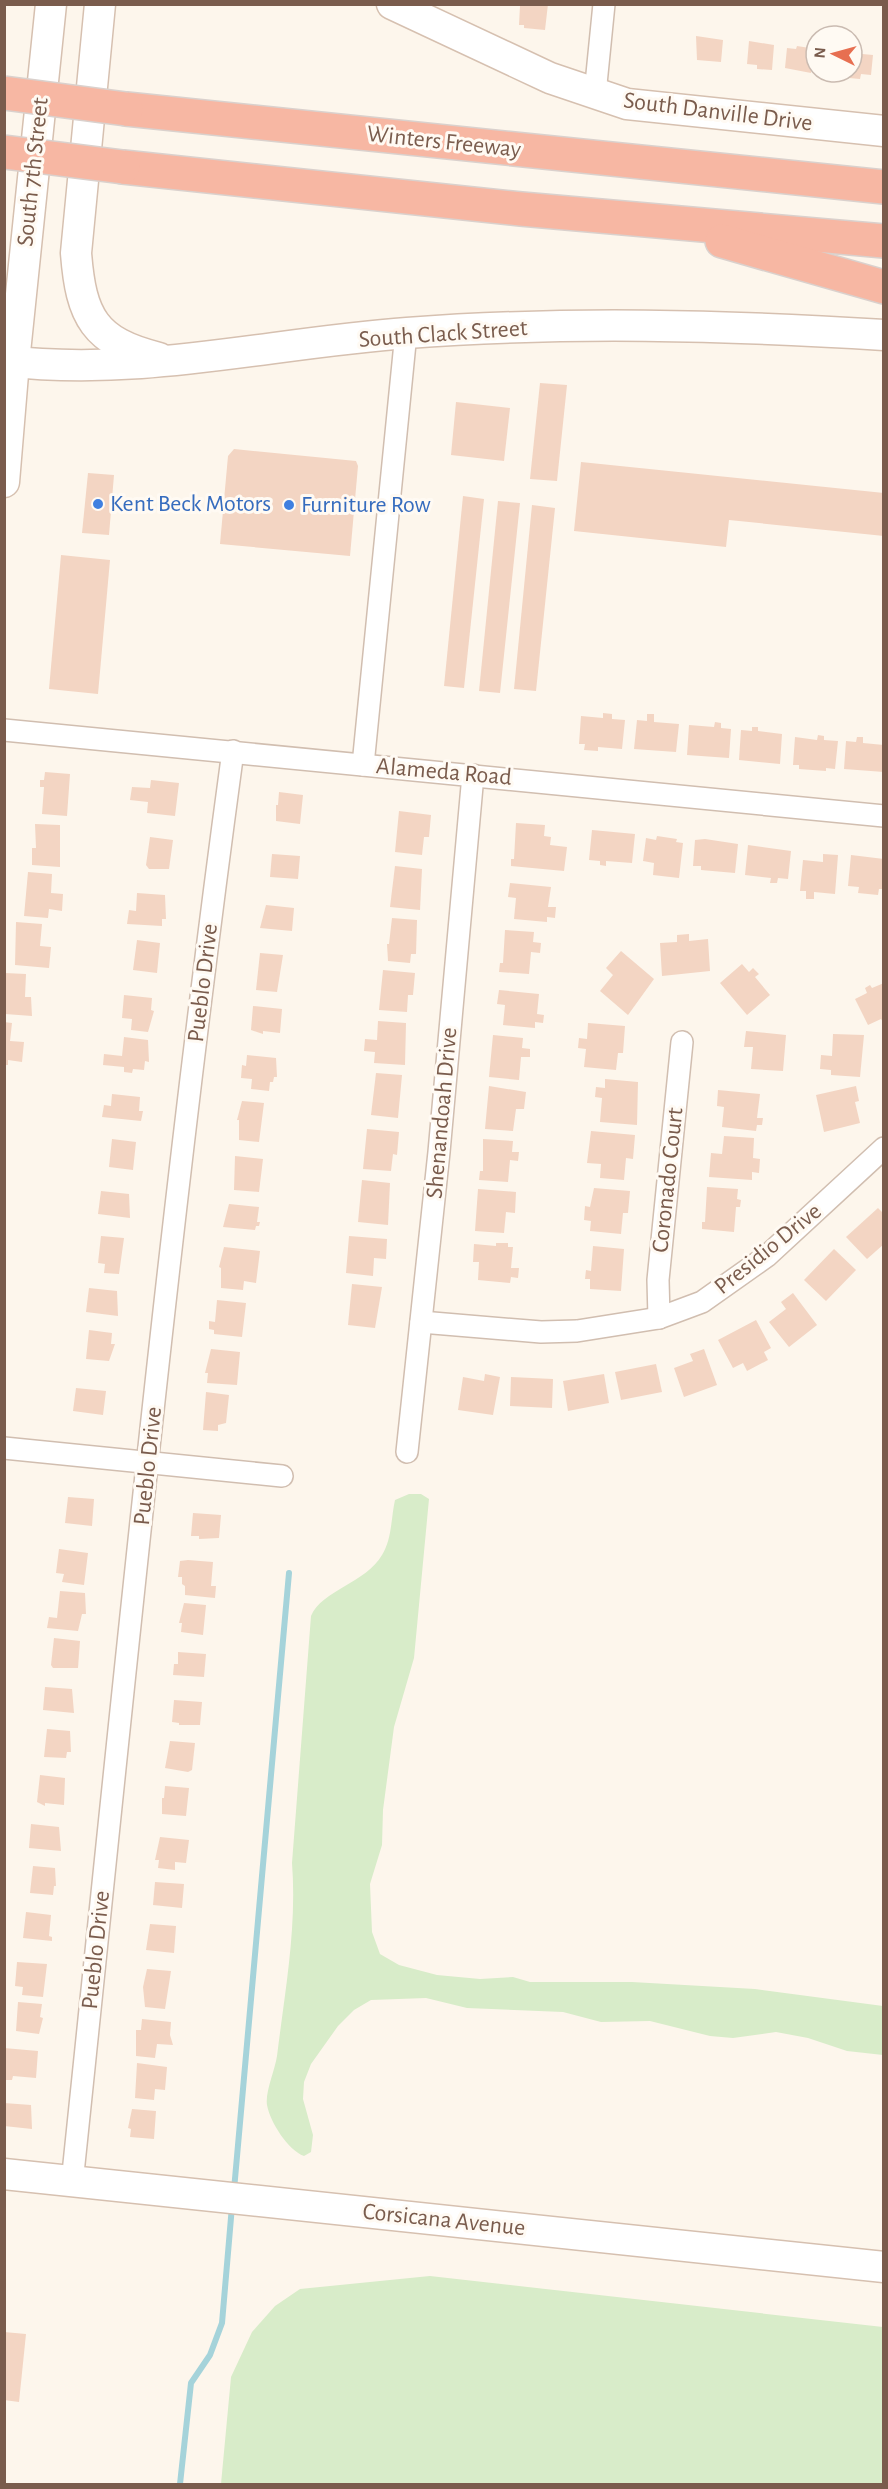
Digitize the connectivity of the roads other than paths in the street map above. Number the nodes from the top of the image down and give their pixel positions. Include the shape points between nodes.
1 (51, 4) edge
2 (100, 4) edge
3 (392, 4) edge
4 (604, 4) edge
5 (4, 93) edge
6 (595, 94) junction
7 (884, 132) edge
8 (4, 152) edge
9 (884, 187) edge
10 (521, 209) junction
11 (884, 241) edge
12 (884, 287) edge
13 (406, 333) junction
14 (884, 335) edge
15 (9, 361) edge
16 (177, 362) junction
17 (4, 482) edge
18 (4, 730) edge
19 (233, 751) junction
20 (363, 765) junction
21 (473, 775) junction
22 (884, 816) edge
23 (682, 1041) dead end
24 (884, 1148) edge
25 (658, 1318) junction
26 (421, 1322) junction
27 (4, 1448) edge
28 (407, 1452) dead end
29 (148, 1462) junction
30 (282, 1476) dead end
31 (4, 2174) edge
32 (72, 2183) junction
33 (884, 2267) edge

1 - 15 main road, South 7th Street
2 - 16 main road via 76,253 79,284 86,312 107,337 136,352
3 - 6 main road, South Danville Drive via 550,78
4 - 6 street
5 - 9 highway, Winters Freeway, bridge
6 - 7 main road, South Danville Drive via 627,104 672,110
8 - 10 highway, bridge
10 - 11 highway
10 - 12 highway via 720,240
13 - 14 main road, South Clack Street via 609,324 739,326
13 - 16 main road, South Clack Street
13 - 20 street
15 - 16 main road, South Clack Street via 96,366
15 - 17 main road, South 7th Street
18 - 19 street, Alameda Road
19 - 20 street, Alameda Road
19 - 29 street, Pueblo Drive
20 - 21 street, Alameda Road
21 - 22 street, Alameda Road
21 - 26 street, Shenandoah Drive
23 - 25 street, Coronado Court via 658,1280
24 - 25 street, Presidio Drive via 768,1256 702,1302
25 - 26 street, Presidio Drive via 577,1331 541,1332
26 - 28 street, Shenandoah Drive
27 - 29 street
29 - 30 street
29 - 32 street, Pueblo Drive
31 - 32 main road, Corsicana Avenue
32 - 33 main road, Corsicana Avenue

